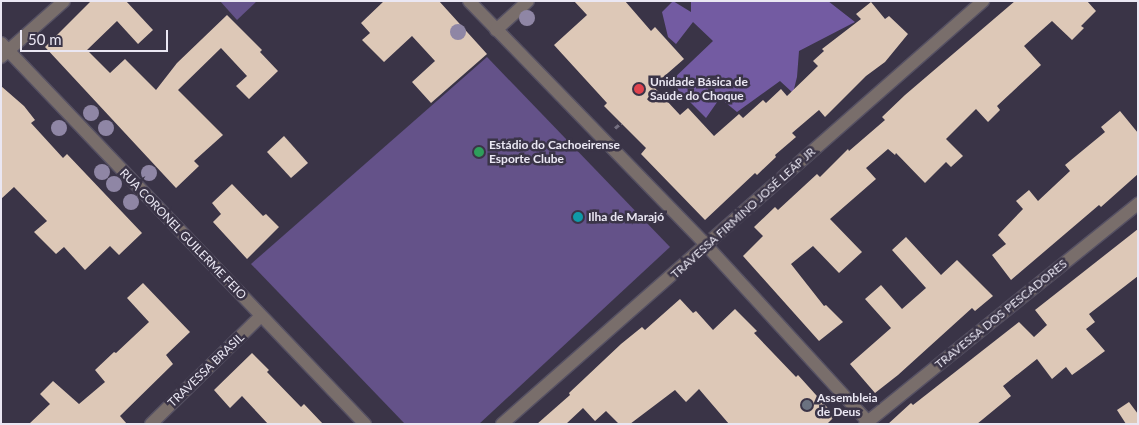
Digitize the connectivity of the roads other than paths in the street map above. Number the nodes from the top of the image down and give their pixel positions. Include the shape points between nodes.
1 (64, 1) edge
2 (468, 1) edge
3 (528, 1) edge
4 (983, 1) edge
5 (496, 30) junction
6 (4, 50) edge
7 (1138, 204) edge
8 (707, 246) junction
9 (261, 316) junction
10 (868, 423) edge
11 (151, 424) edge
12 (365, 424) edge
13 (502, 424) edge

1 - 6 street
2 - 5 street
3 - 5 street
4 - 8 street, TRAVESSA FIRMINO JOSÉ LEÃP JR
5 - 8 street
6 - 9 street, RUA CORONEL GUILERME FEIO
7 - 10 street, TRAVESSA DOS PESCADORES
8 - 10 street
8 - 13 street, TRAVESSA FIRMINO JOSÉ LEÃP JR
9 - 11 street, TRAVESSA BRASIL
9 - 12 street, RUA CORONEL GUILERME FEIO

